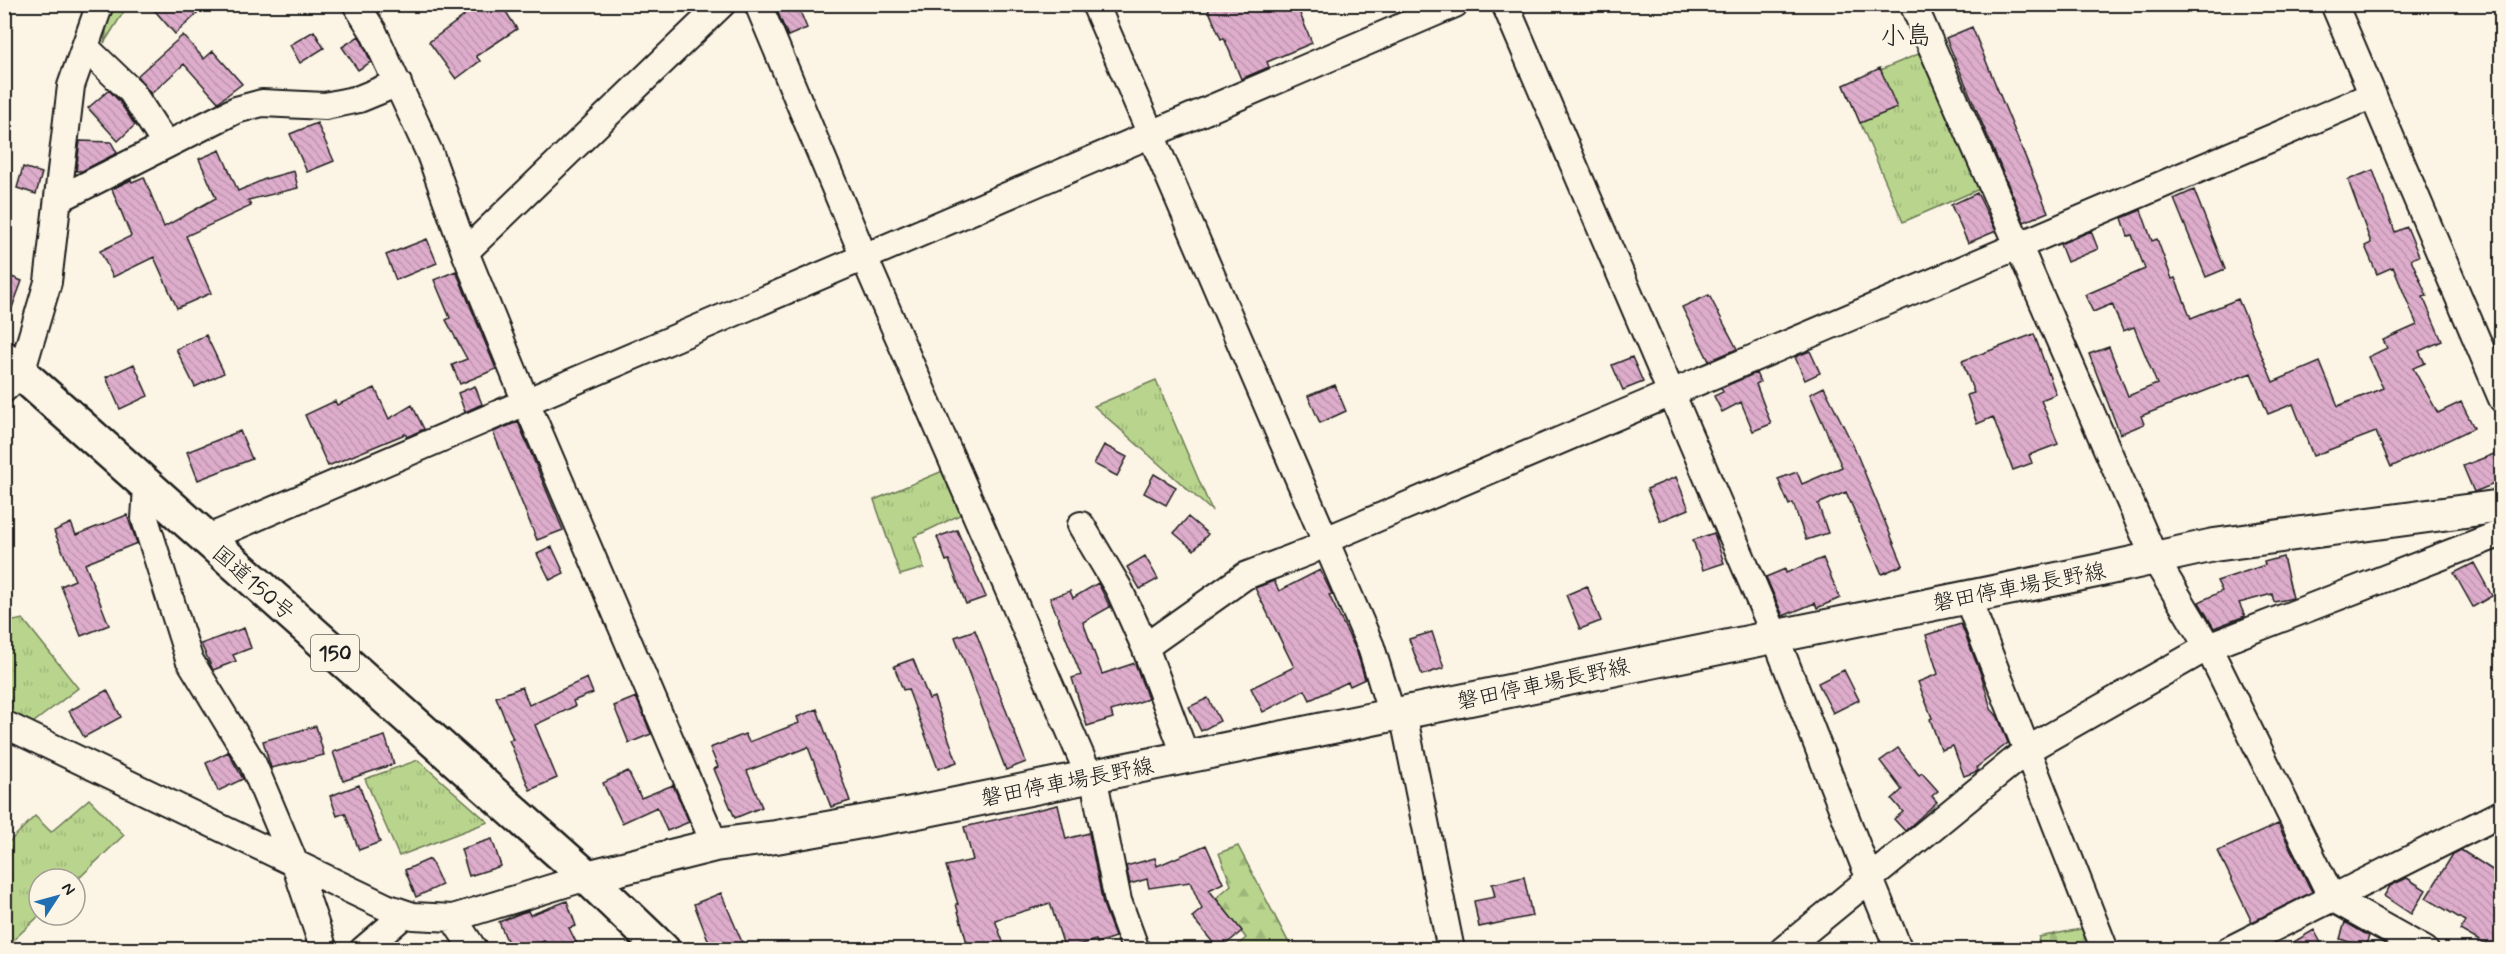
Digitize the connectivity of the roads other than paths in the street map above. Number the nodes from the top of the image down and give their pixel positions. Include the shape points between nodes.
1 (100, 4) edge
2 (356, 4) edge
3 (722, 4) edge
4 (758, 4) edge
5 (1095, 4) edge
6 (1455, 4) edge
7 (1505, 4) edge
8 (1913, 4) edge
9 (2334, 4) edge
10 (85, 47) junction
11 (398, 83) junction
12 (2373, 95) junction
13 (1150, 135) junction
14 (166, 145) junction
15 (59, 199) junction
16 (2017, 246) junction
17 (465, 252) junction
18 (864, 257) junction
19 (10, 373) edge
20 (1671, 394) junction
21 (2502, 399) edge
22 (526, 402) junction
23 (147, 487) junction
24 (2502, 506) edge
25 (1081, 525) dead end
26 (2502, 533) edge
27 (206, 539) junction
28 (1326, 540) junction
29 (2155, 558) junction
30 (1967, 597) junction
31 (1775, 636) junction
32 (1145, 647) junction
33 (2208, 647) junction
34 (1398, 714) junction
35 (4, 724) edge
36 (2027, 750) junction
37 (1186, 757) junction
38 (1091, 775) junction
39 (2502, 813) edge
40 (716, 845) junction
41 (295, 864) junction
42 (1867, 872) junction
43 (587, 878) junction
44 (2332, 898) junction
45 (405, 914) junction
46 (453, 918) junction
47 (324, 950) edge
48 (363, 950) edge
49 (474, 950) edge
50 (663, 950) edge
51 (1136, 950) edge
52 (1451, 950) edge
53 (1783, 950) edge
54 (1899, 950) edge
55 (2105, 950) edge
56 (2229, 950) edge
57 (2425, 950) edge

1 - 10 street
2 - 11 street
3 - 17 street
4 - 18 street
5 - 13 street
6 - 13 street
7 - 20 street
8 - 16 street
9 - 12 street
10 - 14 street via 131,91
10 - 15 street via 71,86
11 - 14 street via 359,99 325,106 262,103 236,110
11 - 17 street via 430,154
12 - 16 street
12 - 21 street
13 - 18 street
13 - 28 street
14 - 15 street
15 - 19 street via 48,282
16 - 20 street
16 - 29 street
17 - 22 street
18 - 22 street
18 - 38 street
19 - 23 highway, 国道150号 / 150
20 - 28 street
20 - 31 street
22 - 27 street
22 - 40 street
23 - 27 highway, 国道150号 / 150
23 - 41 street via 145,519 189,659 253,764
24 - 29 main road, 磐田停車場長野線 via 2214,545
25 - 32 street via 1119,589
26 - 33 street
27 - 43 highway, 国道150号 / 150
28 - 32 street via 1310,551 1245,576
28 - 34 street
29 - 30 main road, 磐田停車場長野線
29 - 33 street
30 - 31 main road, 磐田停車場長野線
30 - 36 street
31 - 34 main road, 磐田停車場長野線
31 - 42 street
32 - 37 street
33 - 36 street
33 - 44 street
34 - 37 main road, 磐田停車場長野線
34 - 52 street
35 - 41 street
36 - 42 street
36 - 55 street
37 - 38 main road, 磐田停車場長野線
38 - 40 main road, 磐田停車場長野線 via 912,813
38 - 51 street via 1118,900
39 - 44 street
40 - 43 main road, 磐田停車場長野線
41 - 45 street
41 - 47 street
42 - 53 street
42 - 54 street
43 - 46 street
43 - 50 highway, 国道150号 / 150
44 - 56 street
44 - 57 street
45 - 46 street
45 - 48 street
46 - 49 street

